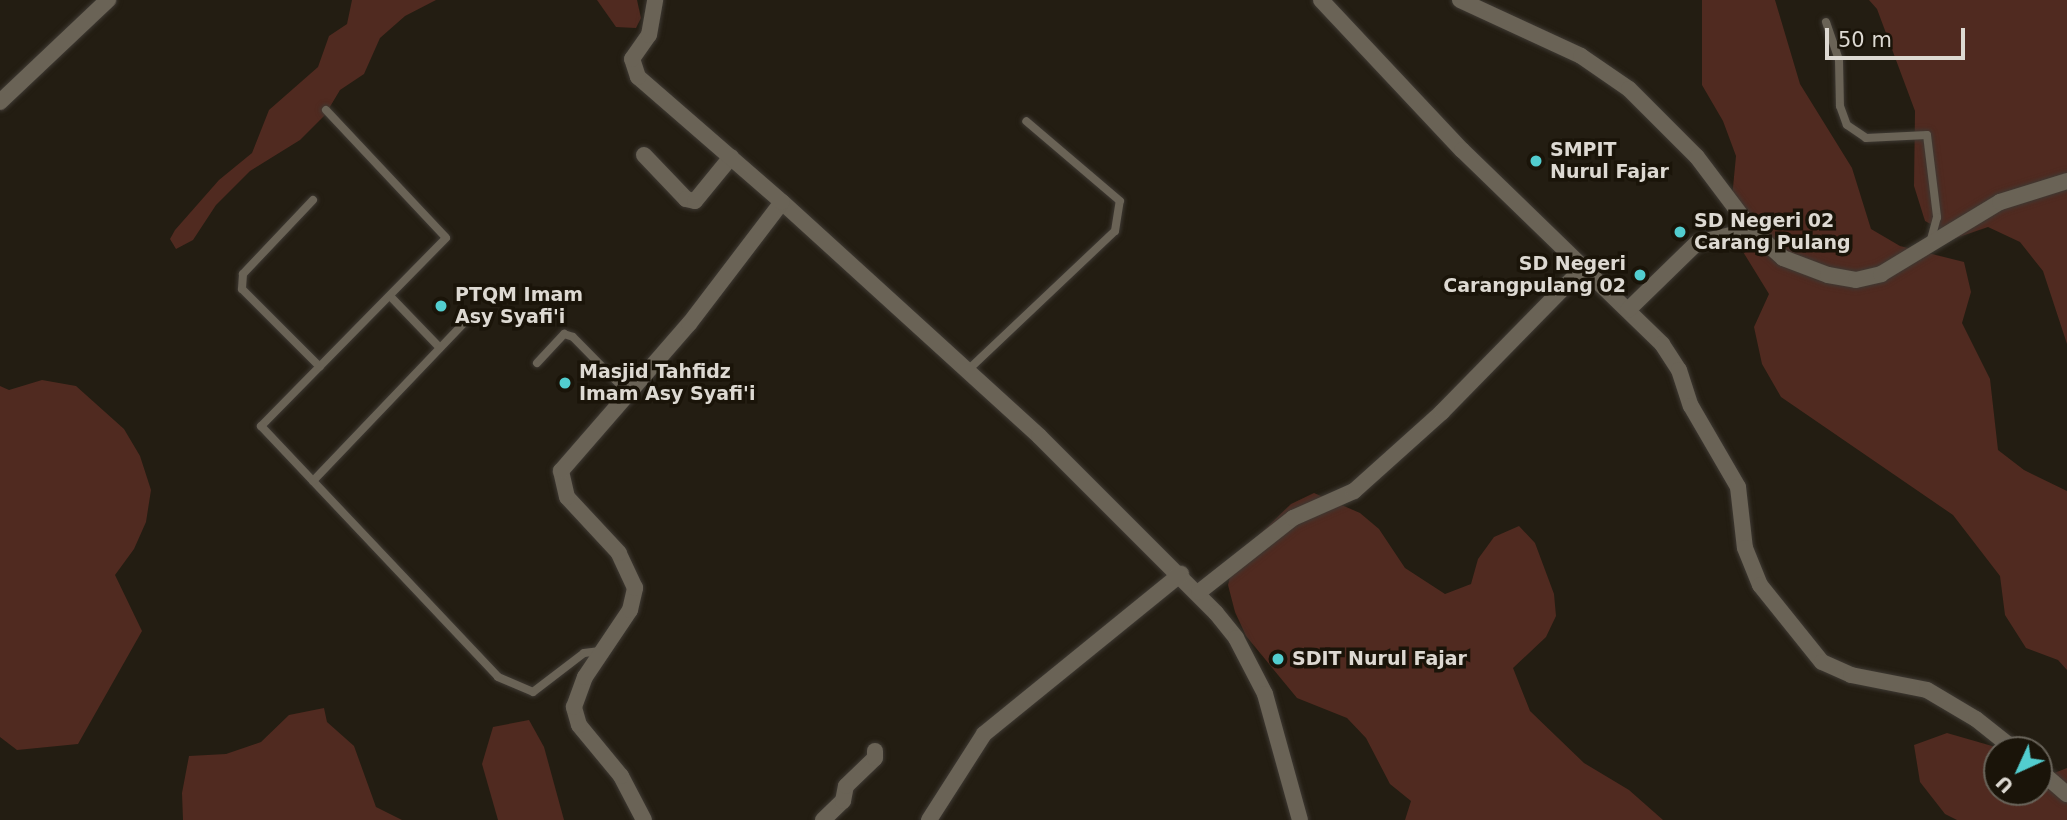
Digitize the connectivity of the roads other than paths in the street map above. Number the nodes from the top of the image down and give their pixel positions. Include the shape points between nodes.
1 (108, 0) edge
2 (655, 0) edge
3 (1321, 0) edge
4 (1460, 0) edge
5 (1826, 22) dead end
6 (0, 102) edge
7 (326, 110) dead end
8 (1026, 121) dead end
9 (644, 155) dead end
10 (731, 157) junction
11 (2067, 181) edge
12 (313, 200) dead end
13 (782, 202) junction
14 (1752, 230) junction
15 (1929, 247) junction
16 (1584, 267) junction
17 (390, 296) junction
18 (1628, 310) junction
19 (467, 320) dead end
20 (440, 348) junction
21 (537, 363) dead end
22 (320, 367) junction
23 (968, 370) junction
24 (628, 393) junction
25 (313, 481) junction
26 (1181, 574) junction
27 (1199, 592) junction
28 (603, 651) junction
29 (1997, 736) edge
30 (875, 751) dead end
31 (2053, 782) edge
32 (2067, 794) edge
33 (644, 820) edge
34 (823, 820) edge
35 (929, 820) edge
36 (1300, 820) edge

1 - 6 street
2 - 10 street via 653,23 632,59 633,68
3 - 16 street via 1433,120
4 - 14 street via 1581,56 1629,89 1697,157
5 - 15 lane via 1839,60 1840,106 1847,125 1866,138 1927,135 1937,217
7 - 17 lane via 446,238
8 - 23 lane via 1120,201 1115,231
9 - 10 street via 686,200 695,201
10 - 13 street
11 - 15 street via 2000,202
12 - 22 lane via 243,274 242,289
13 - 23 street
13 - 24 street via 689,324
14 - 15 street via 1783,258 1856,280 1889,270
14 - 18 street via 1697,243
16 - 18 street
16 - 27 street via 1442,412 1354,491 1293,518
17 - 20 lane
17 - 22 lane
18 - 29 street via 1672,358 1691,406 1738,486 1745,548 1760,585 1822,662 1851,675 1927,690
19 - 20 lane
20 - 25 lane
21 - 24 lane via 564,334 573,337
22 - 25 lane via 261,426
23 - 26 street
24 - 28 street via 567,463 560,479 567,497 619,554 632,578 630,610
25 - 28 lane via 498,677 533,692 584,653
26 - 27 street
26 - 35 street via 984,734
27 - 36 street via 1236,638 1265,694
28 - 33 street via 579,687 575,716 621,776
30 - 34 street via 875,758 846,786 843,801
31 - 32 street

